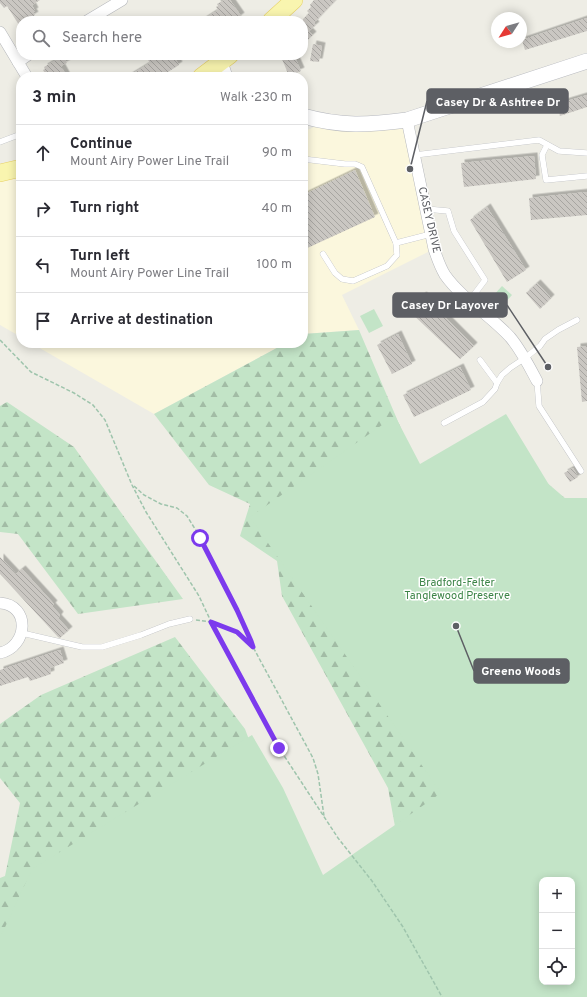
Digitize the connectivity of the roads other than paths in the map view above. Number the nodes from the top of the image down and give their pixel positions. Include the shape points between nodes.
1 (122, 0) edge
2 (294, 0) edge
3 (95, 16) edge
4 (276, 16) edge
5 (0, 32) edge
6 (16, 59) edge
7 (21, 60) edge
8 (587, 61) edge
9 (18, 62) joint
10 (225, 65) edge
11 (24, 72) edge
12 (211, 72) edge
13 (308, 117) edge
14 (407, 120) junction
15 (16, 136) edge
16 (0, 142) edge
17 (547, 145) junction
18 (587, 153) edge
19 (415, 155) junction
20 (308, 160) edge
21 (16, 169) edge
22 (0, 174) edge
23 (587, 176) edge
24 (426, 209) junction
25 (431, 234) junction
26 (396, 243) junction
27 (323, 254) dead end
28 (470, 300) junction
29 (576, 320) dead end
30 (525, 358) junction
31 (480, 360) dead end
32 (537, 381) joint
33 (497, 383) junction
34 (444, 423) dead end
35 (581, 471) dead end
36 (0, 603) edge
37 (190, 619) road end
38 (22, 633) junction
39 (0, 653) edge

1 - 3 street
2 - 4 main road
5 - 6 street
7 - 9 street
8 - 14 street
9 - 11 street
10 - 12 main road
13 - 14 street via 351,124
14 - 19 street, CASEY DRIVE
15 - 16 lane
17 - 18 lane via 559,151
17 - 19 lane via 539,140
17 - 23 lane via 542,155 546,180
19 - 24 street, CASEY DRIVE
20 - 26 lane via 354,164 362,168
21 - 22 main road
24 - 25 street, CASEY DRIVE
24 - 28 lane via 448,211 454,231 485,280
25 - 26 lane
25 - 28 street, CASEY DRIVE via 438,262 444,273
26 - 27 lane via 397,255 387,266 352,281 342,279 335,273
28 - 30 street, CASEY DRIVE via 508,336
29 - 30 lane via 545,339
30 - 32 street, CASEY DRIVE
30 - 33 lane via 502,375
31 - 33 lane
32 - 35 lane via 539,406
33 - 34 lane via 483,402
36 - 38 street via 6,603 17,610 22,622
37 - 38 lane via 102,647 82,647
38 - 39 street via 7,652

